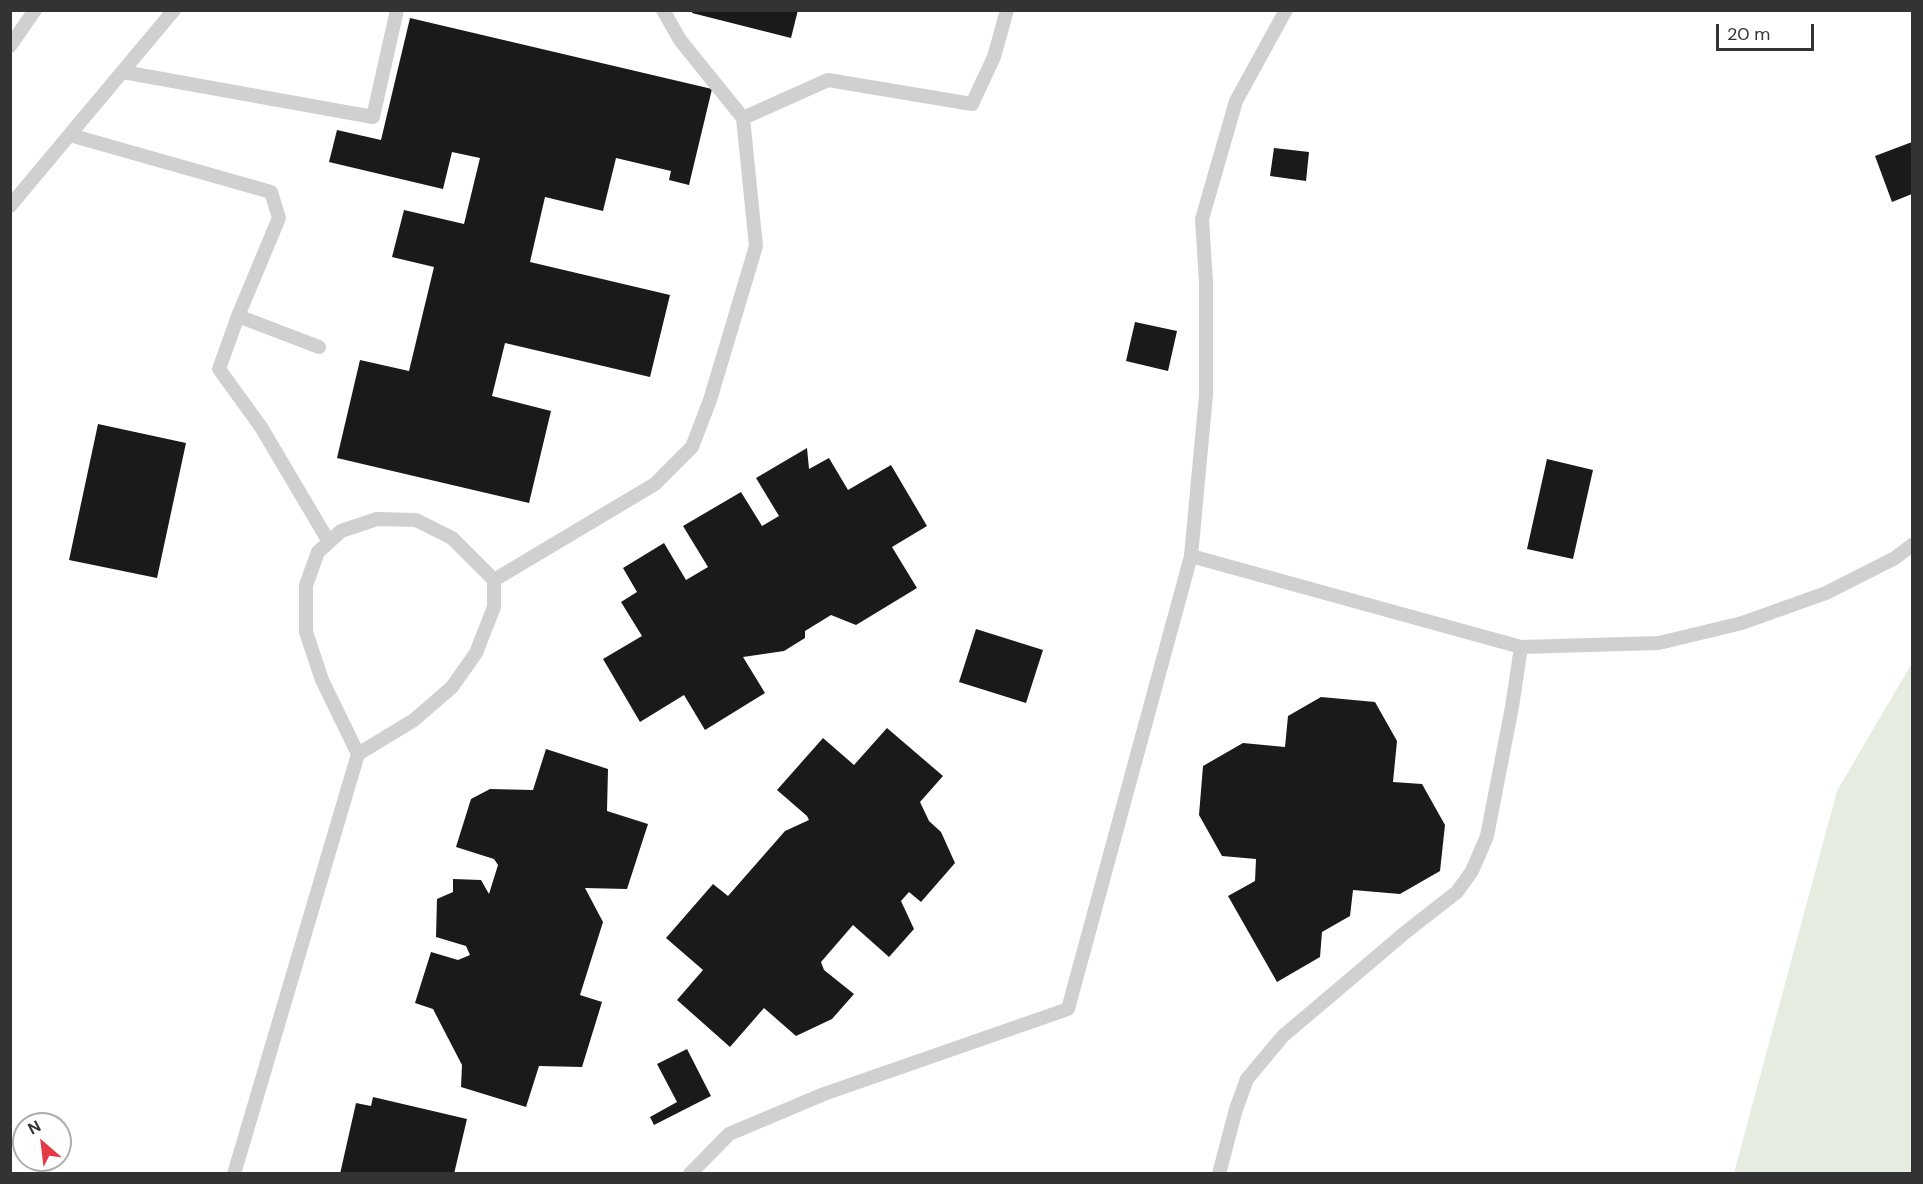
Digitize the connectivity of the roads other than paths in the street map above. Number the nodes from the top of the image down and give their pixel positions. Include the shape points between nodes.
1 (35, 10) edge
2 (174, 10) edge
3 (397, 10) edge
4 (663, 10) edge
5 (1007, 10) edge
6 (1286, 10) edge
7 (10, 46) edge
8 (123, 72) junction
9 (743, 118) junction
10 (70, 135) junction
11 (10, 206) edge
12 (238, 316) junction
13 (319, 347) dead end
14 (329, 542) junction
15 (1912, 545) edge
16 (1191, 556) junction
17 (494, 580) junction
18 (1521, 647) junction
19 (358, 754) junction
20 (234, 1173) edge
21 (690, 1173) edge
22 (1219, 1173) edge

1 - 7 lane
2 - 8 lane
3 - 8 lane via 373,117
4 - 9 lane via 680,40
5 - 9 lane via 994,57 972,104 828,80
6 - 16 lane via 1236,101 1202,219 1206,395
8 - 10 lane
9 - 17 lane via 756,246 692,447 655,484
10 - 11 lane
10 - 12 lane via 271,192 279,218
12 - 13 lane
12 - 14 lane via 219,369 261,427
14 - 17 lane via 341,531 377,519 416,520 452,538
14 - 19 lane via 318,552 306,585 306,632 322,680
15 - 18 lane via 1895,558 1826,592 1742,623 1659,643
16 - 18 lane
16 - 21 lane via 1068,1010 824,1095 729,1134
17 - 19 lane via 494,607 476,653 452,687 414,720
18 - 22 lane via 1487,836 1472,871 1457,892 1283,1036 1247,1079
19 - 20 lane

